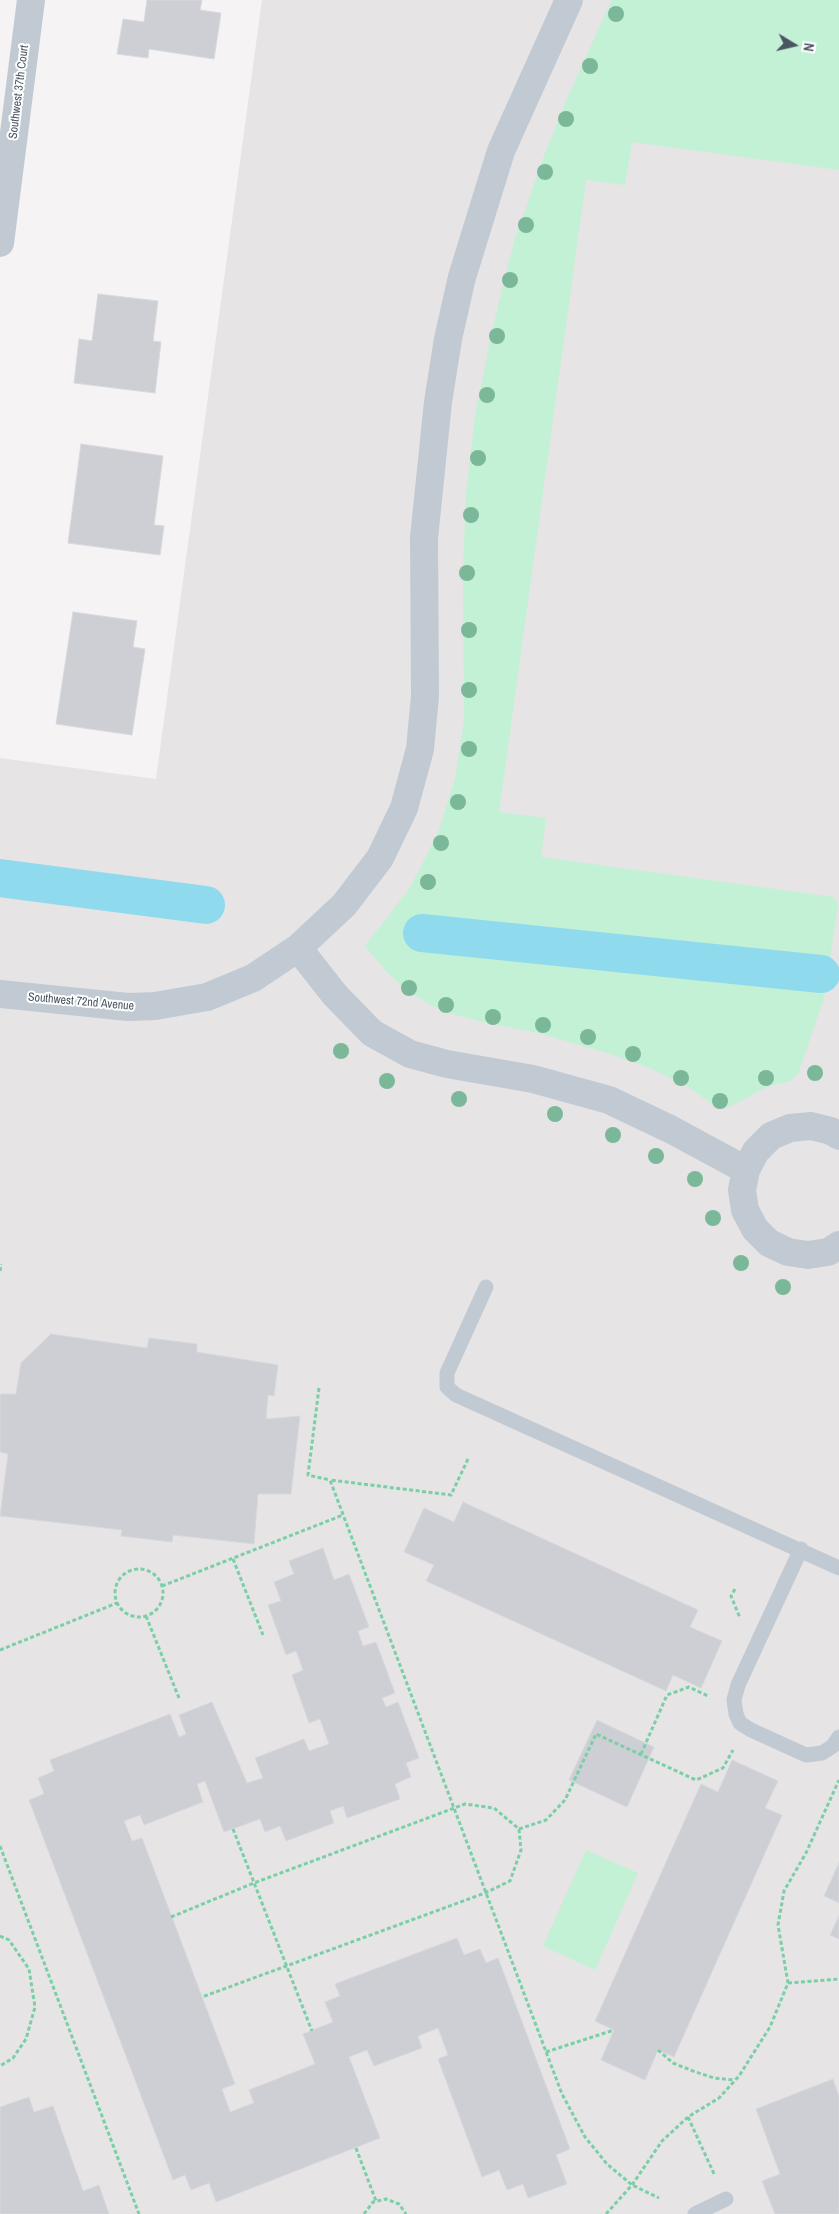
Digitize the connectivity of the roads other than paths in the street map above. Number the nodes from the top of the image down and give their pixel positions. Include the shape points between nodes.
1 (31, 0) edge
2 (569, 0) edge
3 (0, 243) edge
4 (298, 948) junction
5 (0, 994) edge
6 (836, 1126) edge
7 (746, 1170) junction
8 (839, 1246) edge
9 (486, 1287) dead end
10 (801, 1550) junction
11 (839, 1568) edge
12 (839, 1737) edge
13 (726, 2199) road end
14 (695, 2214) edge

1 - 3 street, Southwest 37th Court
2 - 4 street, Southwest 72nd Avenue via 501,151 467,259 448,339 424,538 425,696 420,749 404,808 380,858 344,906
4 - 5 street, Southwest 72nd Avenue via 253,978 207,997 181,1002 128,1007
4 - 7 street via 335,995 372,1033 410,1054 447,1064 532,1078 609,1100
6 - 7 street via 790,1128 771,1136 756,1151
7 - 8 street via 742,1190 745,1210 755,1229 769,1243 788,1252 808,1255 828,1252
9 - 10 lane via 447,1373 447,1387 456,1395
10 - 11 lane
10 - 12 lane via 738,1685 734,1700 736,1714 740,1723 750,1730 806,1755 822,1753
13 - 14 lane

